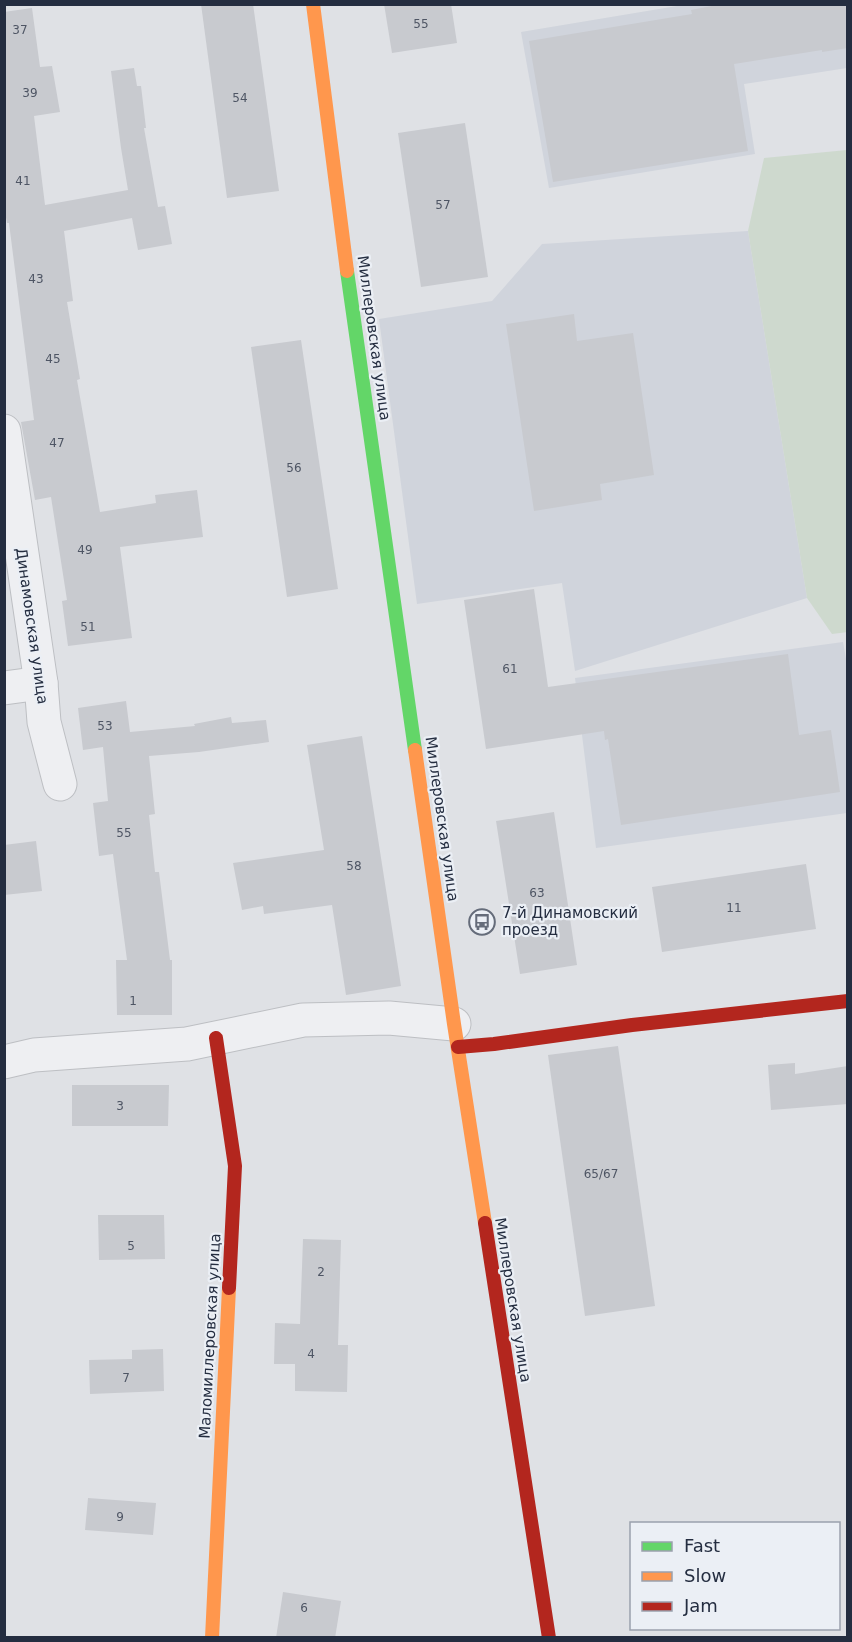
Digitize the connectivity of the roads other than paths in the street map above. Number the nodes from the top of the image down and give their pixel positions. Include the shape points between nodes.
1 (312, 4) edge
2 (4, 430) edge
3 (41, 683) junction
4 (4, 688) edge
5 (60, 784) dead end
6 (848, 1001) edge
7 (456, 1036) junction
8 (216, 1038) junction
9 (4, 1062) edge
10 (212, 1638) edge
11 (549, 1638) edge

1 - 7 street, Миллеровская улица
2 - 3 street, Динамовская улица
3 - 4 street
3 - 5 street, Динамовская улица via 44,722
6 - 7 street via 495,1044
7 - 8 street via 389,1018 303,1020
7 - 11 street, Миллеровская улица
8 - 9 street via 187,1044 34,1055
8 - 10 street, Маломиллеровская улица via 235,1166

